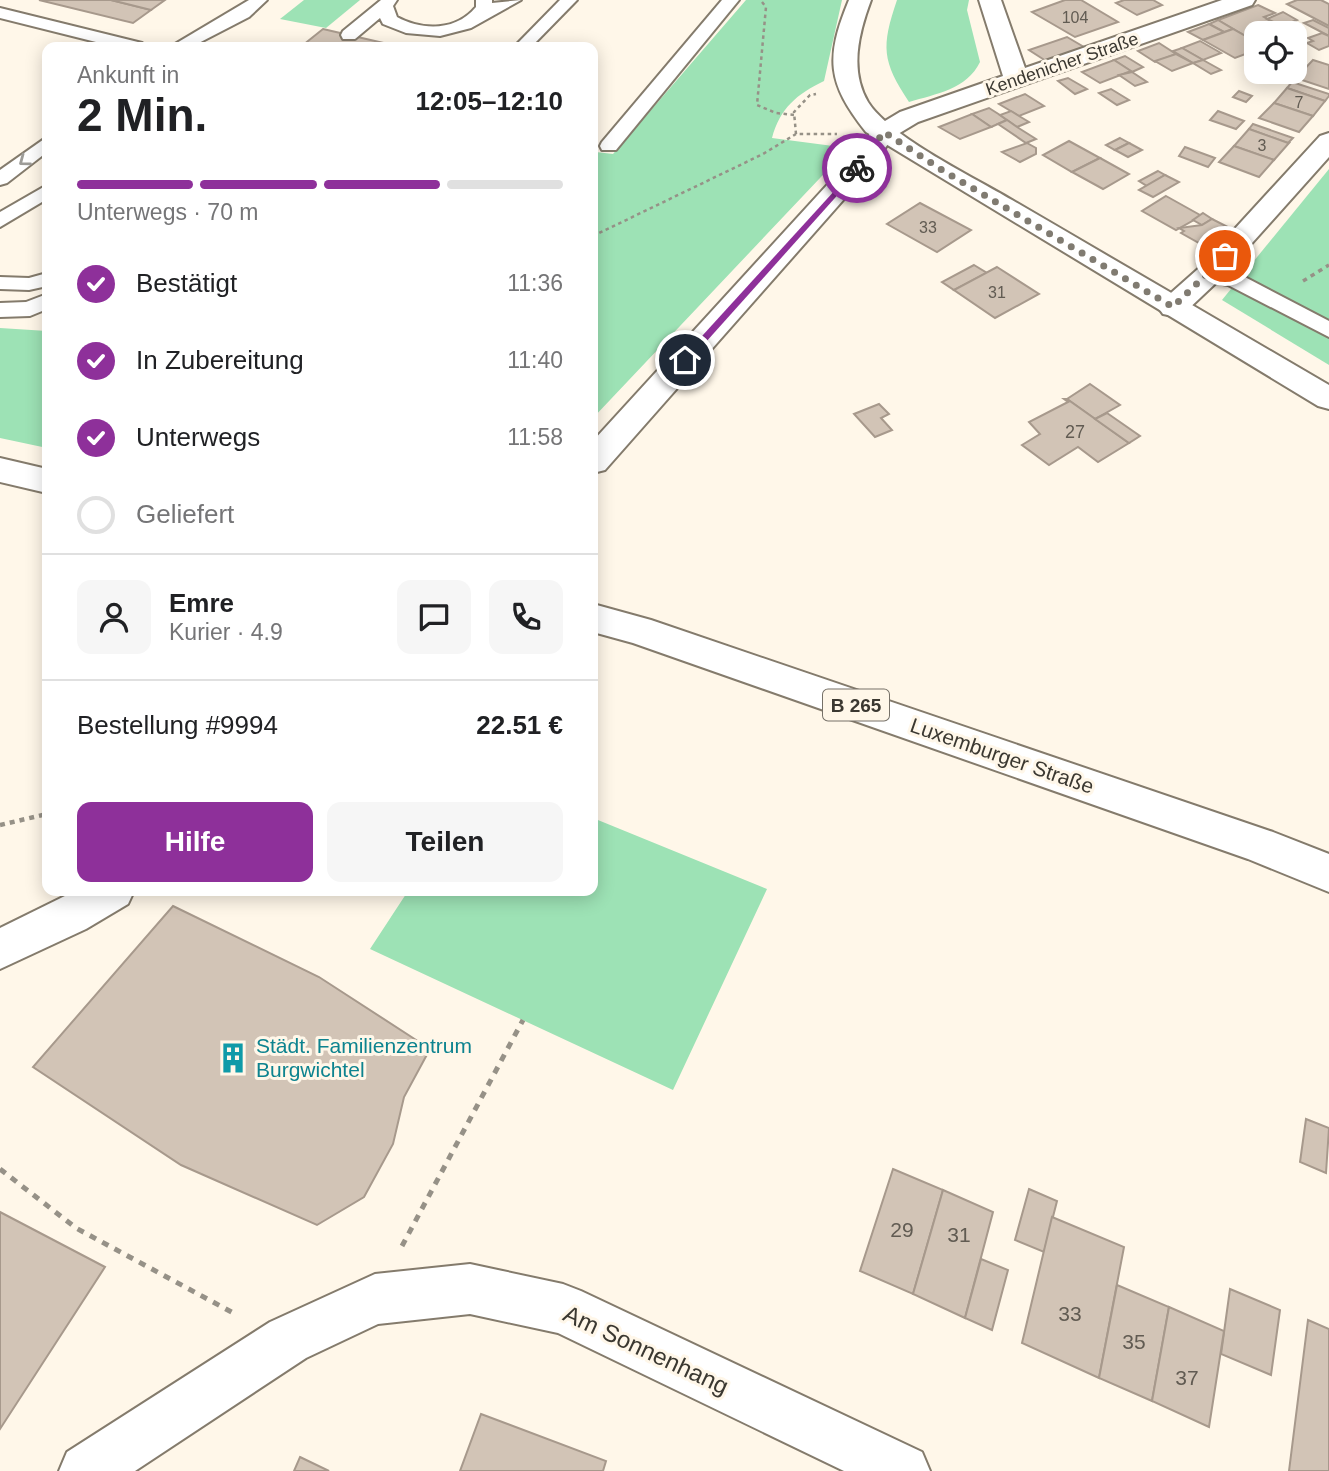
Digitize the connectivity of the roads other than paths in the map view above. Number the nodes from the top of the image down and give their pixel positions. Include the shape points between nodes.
1 (259, 0) edge
2 (513, 0) edge
3 (569, 0) edge
4 (731, 0) edge
5 (860, 0) edge
6 (990, 0) edge
7 (1244, 0) edge
8 (387, 3) edge
9 (482, 8) edge
10 (0, 13) edge
11 (243, 13) junction
12 (397, 25) junction
13 (348, 35) dead end
14 (371, 40) dead end
15 (116, 42) edge
16 (188, 42) edge
17 (217, 42) edge
18 (527, 42) edge
19 (1017, 80) junction
20 (884, 132) junction
21 (1329, 141) edge
22 (609, 146) dead end
23 (42, 147) edge
24 (0, 179) edge
25 (42, 194) edge
26 (0, 221) edge
27 (1208, 275) junction
28 (42, 280) edge
29 (0, 283) edge
30 (42, 303) edge
31 (1173, 307) junction
32 (3, 311) edge
33 (42, 316) edge
34 (1329, 330) edge
35 (1329, 399) edge
36 (598, 456) edge
37 (0, 470) edge
38 (42, 480) edge
39 (598, 619) edge
40 (1329, 873) edge
41 (104, 896) edge
42 (0, 949) edge
43 (86, 1471) edge
44 (903, 1471) edge

1 - 11 lane
2 - 9 lane
3 - 18 lane
4 - 22 lane
5 - 20 street via 848,31 845,75 865,117
6 - 19 street
7 - 19 street, Kendenicher Straße
8 - 12 lane via 389,20
8 - 13 lane
9 - 12 lane via 470,22 442,31
10 - 15 lane
11 - 16 lane
11 - 17 lane
12 - 14 lane
19 - 20 street, Kendenicher Straße via 909,117
20 - 31 street
20 - 36 street via 858,167
21 - 27 street
23 -> 24 lane
25 - 26 lane
27 - 31 street
27 - 34 lane via 1234,280
28 - 29 lane
30 - 32 lane
31 - 35 street
32 - 33 lane
37 - 38 street
39 - 40 street, Luxemburger Straße / B 265 via 1104,791
41 - 42 street
43 - 44 street, Am Sonnenhang via 288,1340 375,1299 470,1289 563,1310

